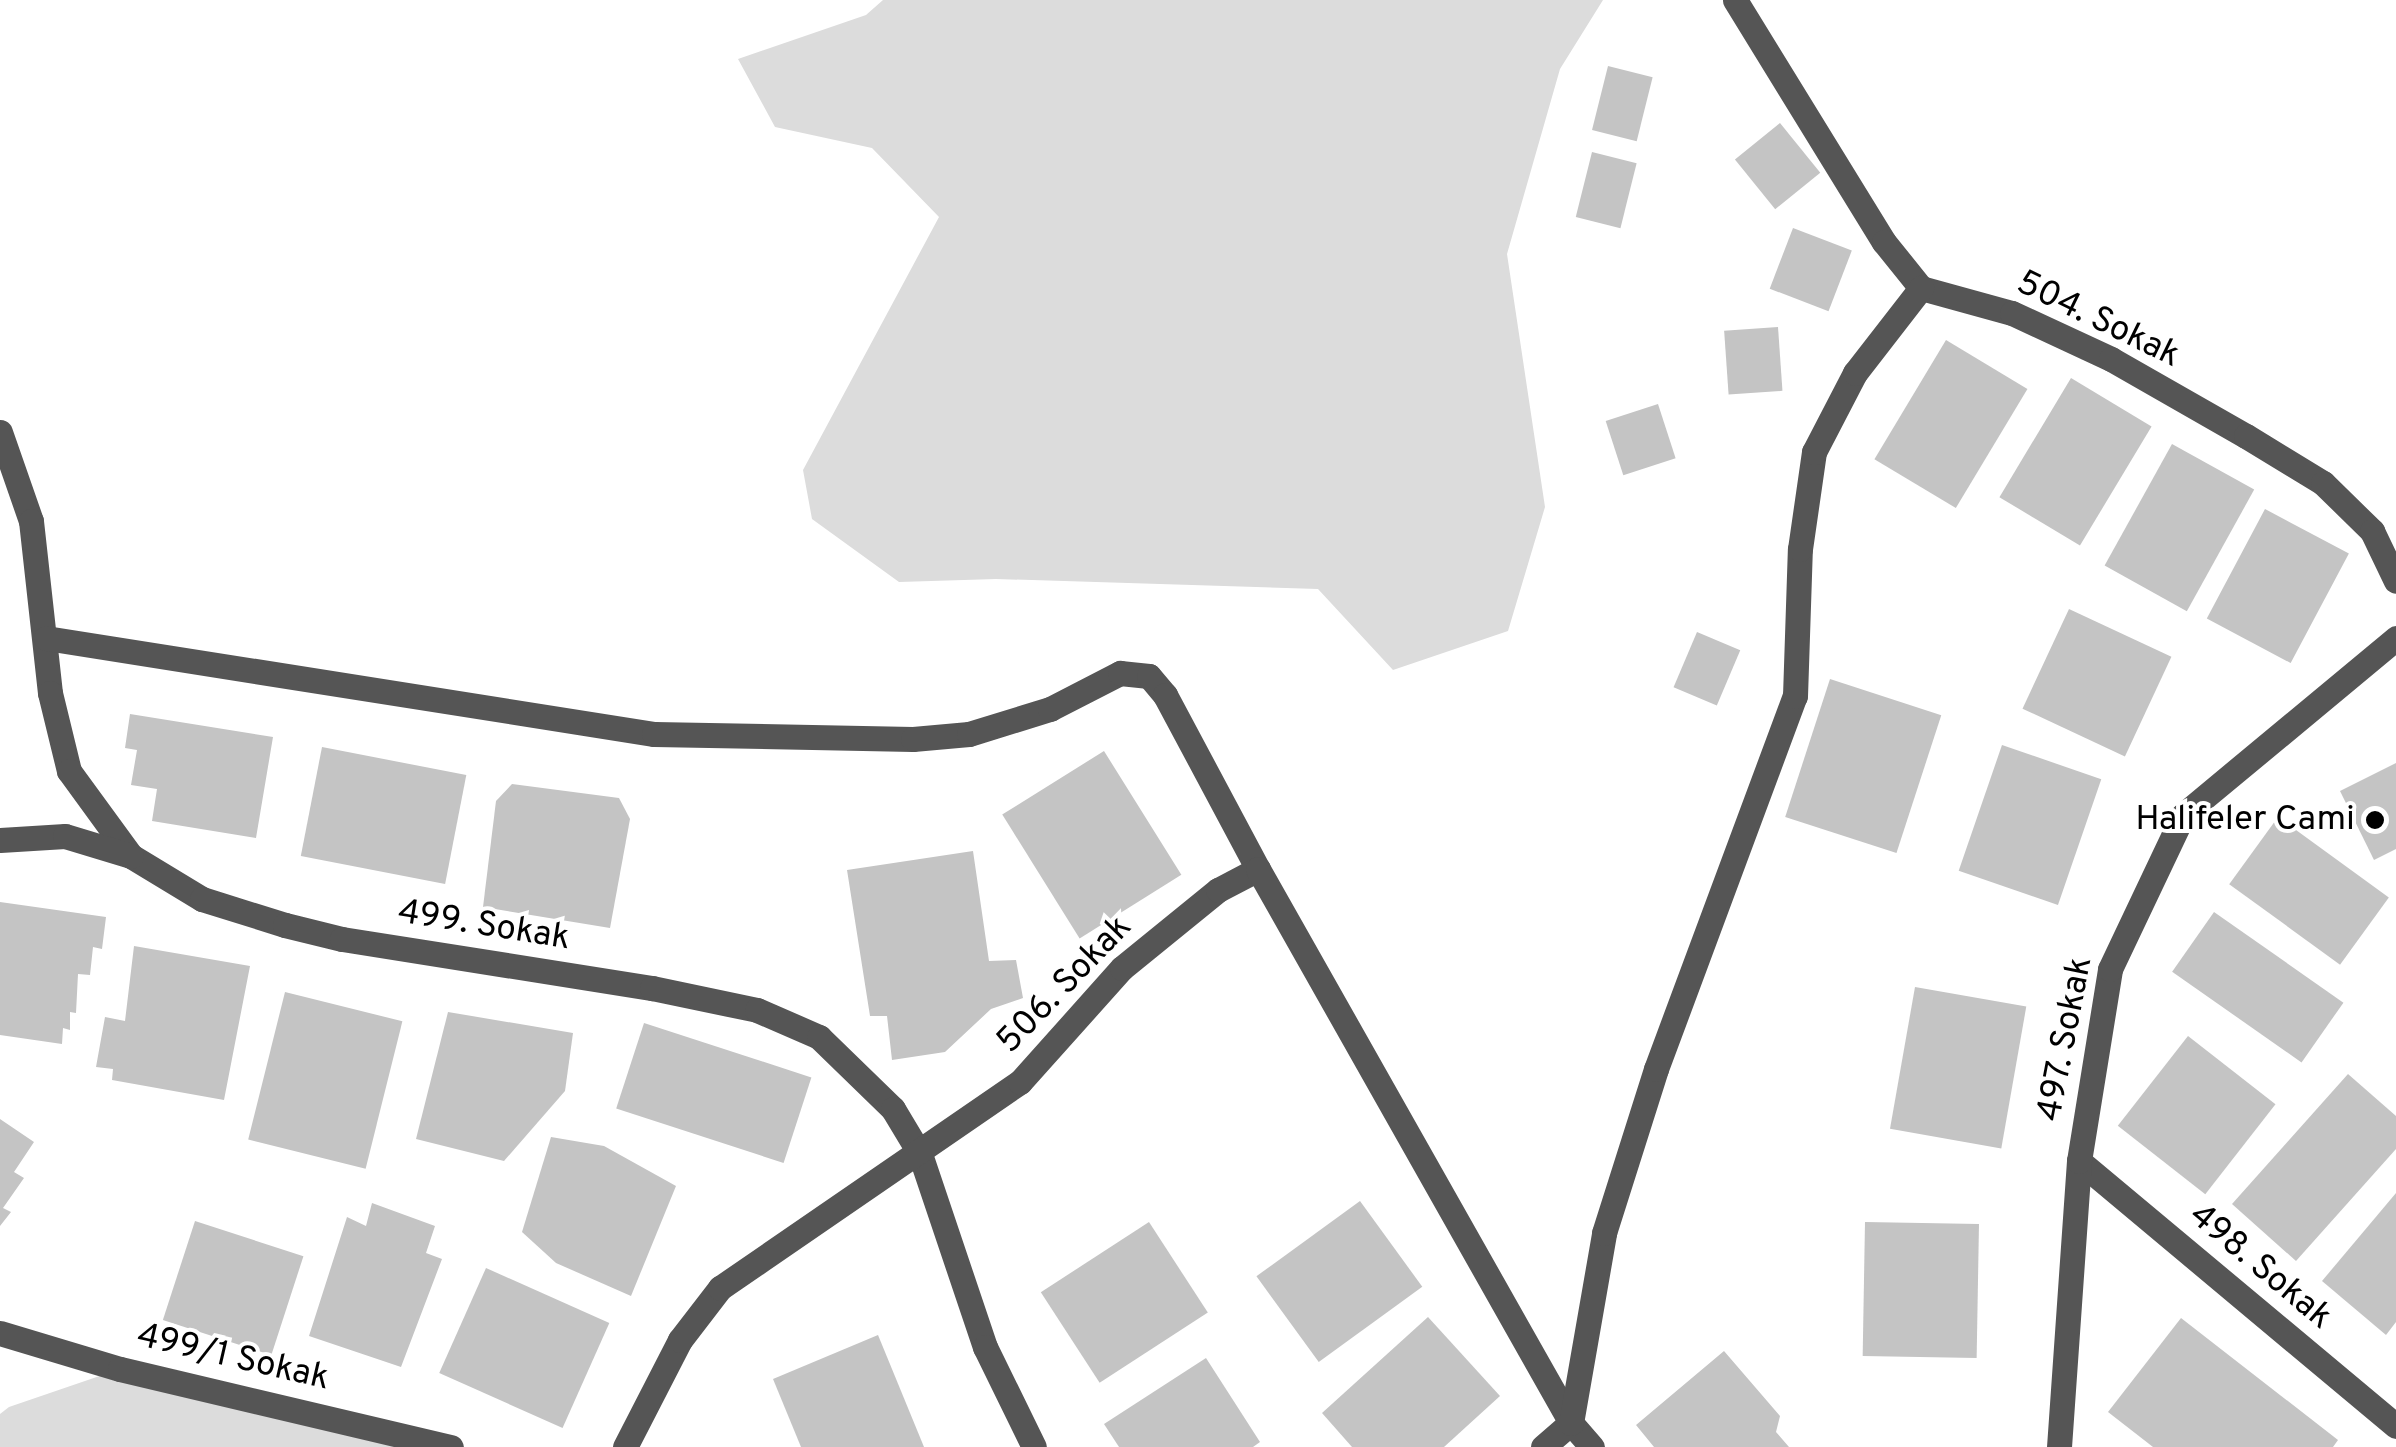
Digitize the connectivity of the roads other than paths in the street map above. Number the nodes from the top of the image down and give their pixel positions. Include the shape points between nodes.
1 (1735, 0) edge
2 (1922, 288) junction
3 (0, 432) edge
4 (2396, 581) edge
5 (46, 638) junction
6 (2396, 638) edge
7 (0, 840) edge
8 (131, 856) junction
9 (1258, 868) junction
10 (920, 1154) junction
11 (2078, 1161) junction
12 (0, 1333) edge
13 (1571, 1423) junction
14 (2396, 1426) edge
15 (451, 1447) edge
16 (626, 1447) edge
17 (1034, 1447) edge
18 (1544, 1447) edge
19 (1592, 1447) edge
20 (2060, 1447) edge

1 - 2 street via 1884,242
2 - 4 street, 504. Sokak via 2012,312 2111,359 2323,483 2372,530
2 - 13 street via 1855,372 1814,452 1800,549 1795,696 1656,1068 1604,1233
3 - 5 street, 499. Sokak via 31,521
5 - 8 street, 499. Sokak via 50,693 69,771
5 - 9 street via 654,734 968,734 1050,709 1120,672 1149,676 1166,695
6 - 11 street, 497. Sokak via 2182,815 2110,969
7 - 8 street via 65,836
8 - 10 street, 499. Sokak via 202,899 342,940 757,1010 819,1036 893,1109
9 - 10 street, 506. Sokak via 1218,890 1122,968 1020,1082
9 - 13 street
10 - 16 street, 506. Sokak via 720,1288 680,1340
10 - 17 street, 499. Sokak via 985,1346
11 - 14 street, 498. Sokak
11 - 20 street, 497. Sokak
12 - 15 street, 499/1 Sokak via 120,1369
13 - 18 street
13 - 19 street

